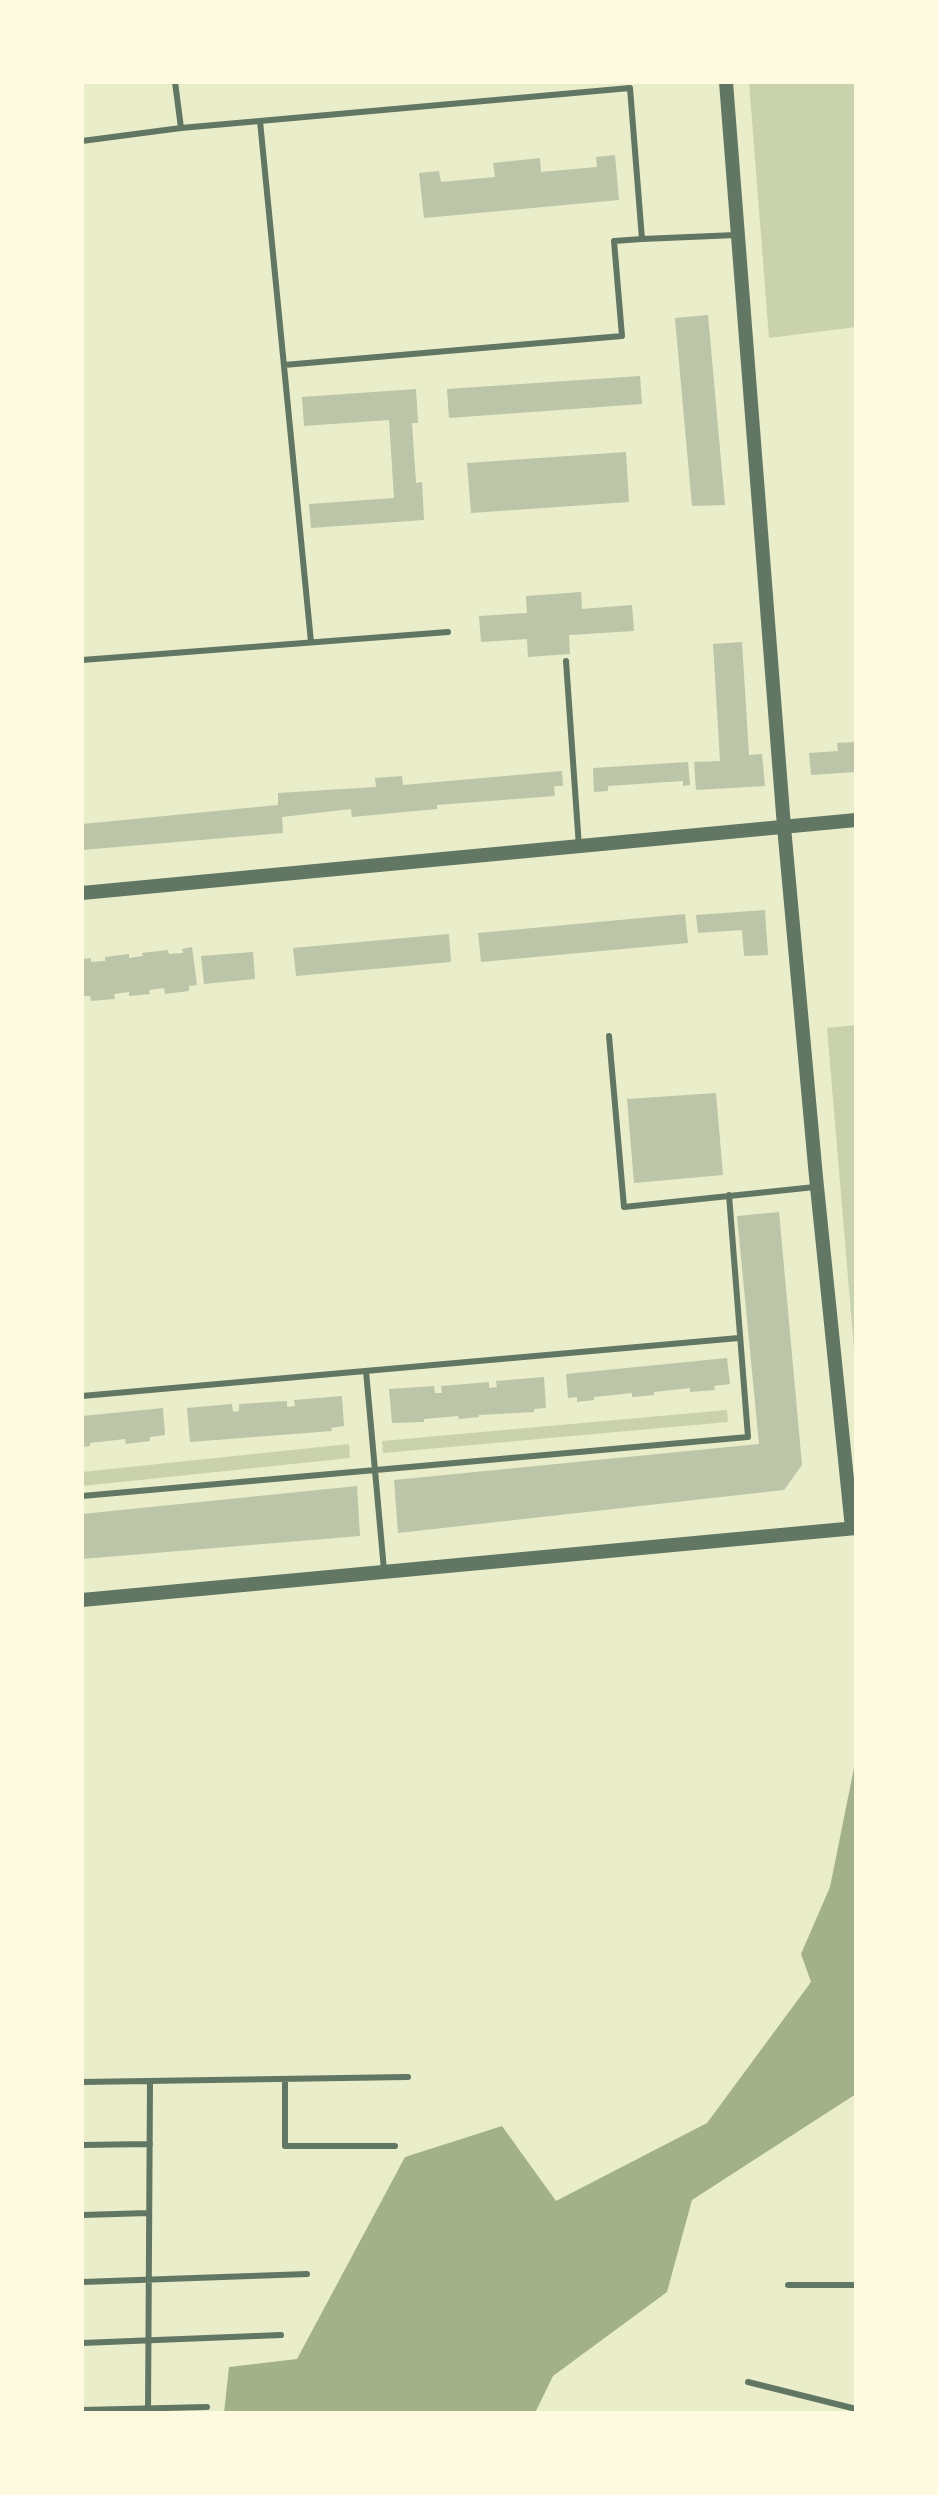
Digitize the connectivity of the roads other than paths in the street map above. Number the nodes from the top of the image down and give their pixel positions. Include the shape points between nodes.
1 (175, 82) edge
2 (726, 82) edge
3 (260, 121) junction
4 (181, 128) junction
5 (82, 141) edge
6 (740, 235) junction
7 (642, 239) junction
8 (284, 365) junction
9 (448, 632) dead end
10 (311, 642) junction
11 (82, 660) edge
12 (566, 661) dead end
13 (856, 820) edge
14 (784, 827) junction
15 (579, 847) junction
16 (82, 893) edge
17 (609, 1036) dead end
18 (817, 1187) junction
19 (729, 1195) junction
20 (739, 1338) junction
21 (366, 1371) junction
22 (82, 1396) edge
23 (375, 1470) junction
24 (82, 1496) edge
25 (854, 1528) edge
26 (384, 1572) junction
27 (82, 1600) edge
28 (408, 2077) dead end
29 (285, 2079) junction
30 (150, 2081) junction
31 (82, 2082) edge
32 (150, 2144) junction
33 (82, 2145) edge
34 (395, 2146) dead end
35 (149, 2213) junction
36 (82, 2215) edge
37 (307, 2274) dead end
38 (149, 2280) junction
39 (82, 2282) edge
40 (788, 2285) dead end
41 (856, 2285) edge
42 (281, 2335) dead end
43 (149, 2341) junction
44 (82, 2343) edge
45 (748, 2382) dead end
46 (207, 2407) dead end
47 (856, 2409) edge
48 (82, 2410) edge
49 (148, 2411) edge

1 - 4 lane
2 - 6 street
3 - 4 lane
3 - 7 lane via 630,88
3 - 8 lane
4 - 5 lane
6 - 7 lane
6 - 14 street
7 - 8 lane via 614,241 622,336
8 - 10 lane
9 - 10 lane
10 - 11 lane
12 - 15 lane
13 - 14 street
14 - 15 street
14 - 18 street
15 - 16 street
17 - 19 lane via 624,1207
18 - 19 lane
18 - 25 street
19 - 20 lane
20 - 21 lane
20 - 23 lane via 748,1437
21 - 22 lane
21 - 23 lane
23 - 24 lane
23 - 26 lane
25 - 26 street
26 - 27 street
28 - 29 lane
29 - 30 lane
29 - 34 lane via 285,2146
30 - 31 lane
30 - 32 lane
32 - 33 lane
32 - 35 lane
35 - 36 lane
35 - 38 lane
37 - 38 lane
38 - 39 lane
38 - 43 lane
40 - 41 lane
42 - 43 lane
43 - 44 lane
43 - 49 lane
45 - 47 lane
46 - 49 lane
48 - 49 lane

